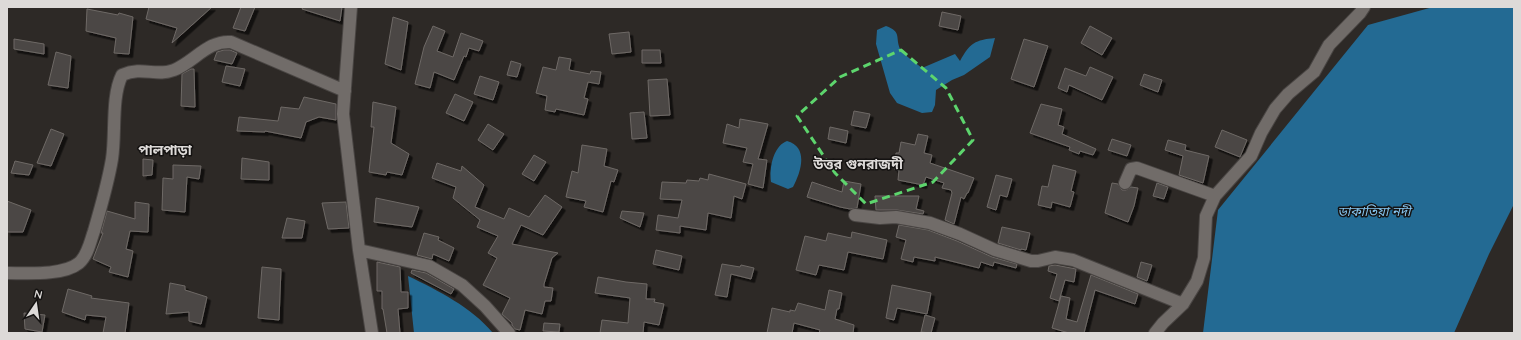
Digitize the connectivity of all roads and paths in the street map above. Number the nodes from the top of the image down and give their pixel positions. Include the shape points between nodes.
1 (351, 7) edge
2 (1364, 7) edge
3 (345, 90) junction
4 (1125, 183) dead end
5 (1215, 196) junction
6 (855, 215) dead end
7 (359, 250) junction
8 (7, 273) edge
9 (1183, 304) junction
10 (372, 333) edge
11 (509, 333) edge
12 (1156, 333) edge

1 - 3 street
2 - 5 street via 1329,45 1314,72 1275,109 1251,156
3 - 7 street via 343,114
3 - 8 street via 231,42 223,42 206,49 173,70 161,73 138,70 122,75 117,98 112,159 87,254 78,264 58,272
4 - 5 street via 1133,167
5 - 9 street via 1206,216 1204,258 1197,281
6 - 9 street via 896,217 930,223 995,250 1031,260 1055,257 1073,260
7 - 10 street
7 - 11 street via 429,266 462,285
9 - 12 street

